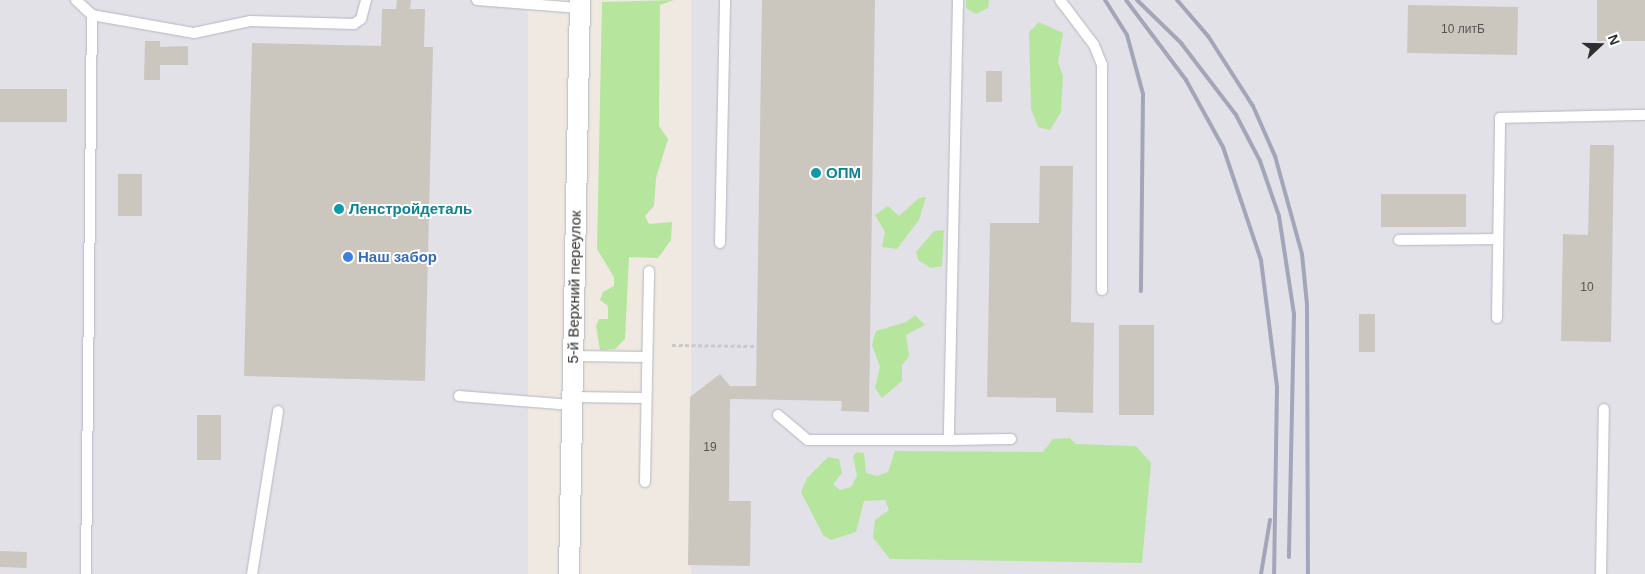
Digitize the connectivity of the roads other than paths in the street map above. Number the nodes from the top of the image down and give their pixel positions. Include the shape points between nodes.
1 (76, 0) edge
2 (366, 0) edge
3 (477, 0) edge
4 (726, 0) edge
5 (958, 0) edge
6 (1060, 0) edge
7 (580, 4) edge
8 (92, 15) junction
9 (1645, 115) edge
10 (1399, 240) dead end
11 (1498, 240) junction
12 (720, 243) dead end
13 (648, 271) dead end
14 (1102, 290) dead end
15 (1497, 318) dead end
16 (573, 356) junction
17 (647, 357) junction
18 (459, 396) dead end
19 (646, 398) junction
20 (572, 401) junction
21 (1604, 408) dead end
22 (278, 411) dead end
23 (778, 415) dead end
24 (1011, 439) dead end
25 (949, 440) junction
26 (645, 482) dead end
27 (86, 574) edge
28 (252, 574) edge
29 (569, 574) edge
30 (1601, 574) edge

1 - 8 lane
2 - 8 lane via 361,19 354,24 250,21 194,33
3 - 7 lane
4 - 12 lane
5 - 25 lane
6 - 14 lane via 1094,45 1102,66
7 - 16 street, 5-й Верхний переулок
8 - 27 lane
9 - 11 lane via 1500,118
10 - 11 lane
11 - 15 lane
13 - 17 lane
16 - 17 lane
16 - 20 street, 5-й Верхний переулок
17 - 19 lane
18 - 20 lane
19 - 20 lane
19 - 26 lane
20 - 29 street, 5-й Верхний переулок
21 - 30 lane
22 - 28 lane
23 - 25 lane via 808,440
24 - 25 lane

